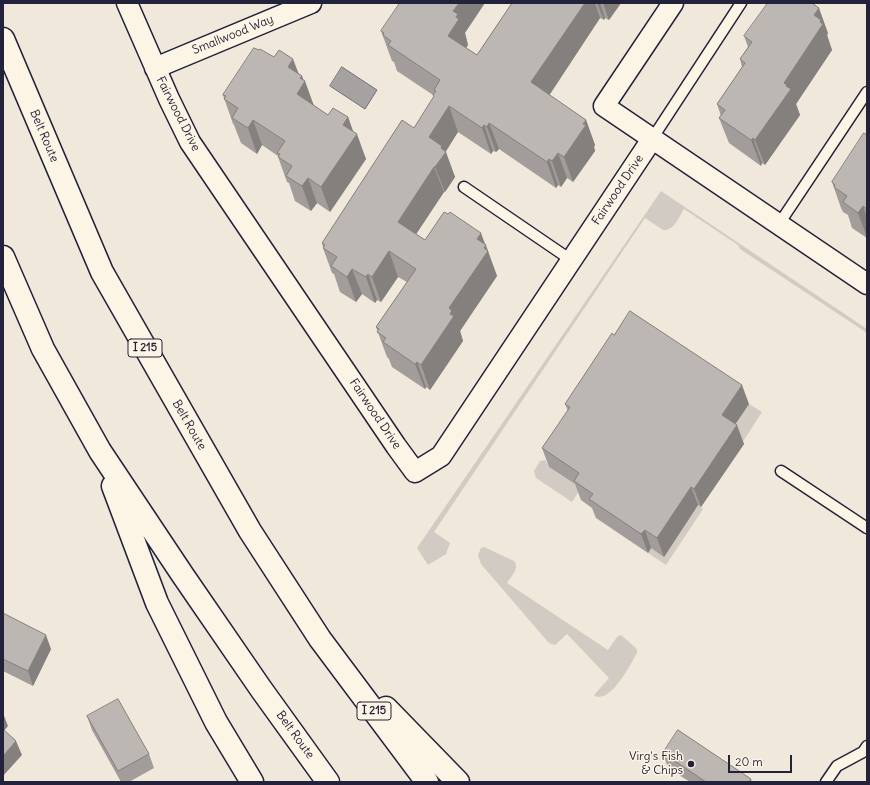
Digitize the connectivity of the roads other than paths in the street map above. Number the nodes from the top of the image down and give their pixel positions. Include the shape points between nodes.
1 (127, 3) edge
2 (311, 3) edge
3 (673, 3) edge
4 (741, 3) edge
5 (3, 39) edge
6 (155, 68) junction
7 (867, 92) edge
8 (652, 139) junction
9 (464, 186) dead end
10 (779, 224) junction
11 (3, 257) edge
12 (571, 260) junction
13 (867, 284) edge
14 (100, 451) junction
15 (781, 471) dead end
16 (867, 528) edge
17 (320, 639) junction
18 (867, 746) edge
19 (252, 782) edge
20 (328, 782) edge
21 (428, 782) edge
22 (458, 782) edge
23 (826, 782) edge

1 - 6 street, Fairwood Drive
2 - 6 street, Smallwood Way
3 - 8 street via 604,106
4 - 8 lane
5 - 17 highway, Belt Route / I 215 via 102,272 250,531
6 - 12 street, Fairwood Drive via 190,142 415,472 441,456
7 - 10 lane
8 - 10 street
8 - 12 street, Fairwood Drive
9 - 12 lane
10 - 13 street
11 - 14 highway, Belt Route via 43,349
14 - 19 highway via 157,603 216,722
14 - 20 highway, Belt Route via 182,574
15 - 16 lane
17 - 21 highway, Belt Route / I 215
17 - 22 highway
18 - 23 lane via 863,752 837,766

